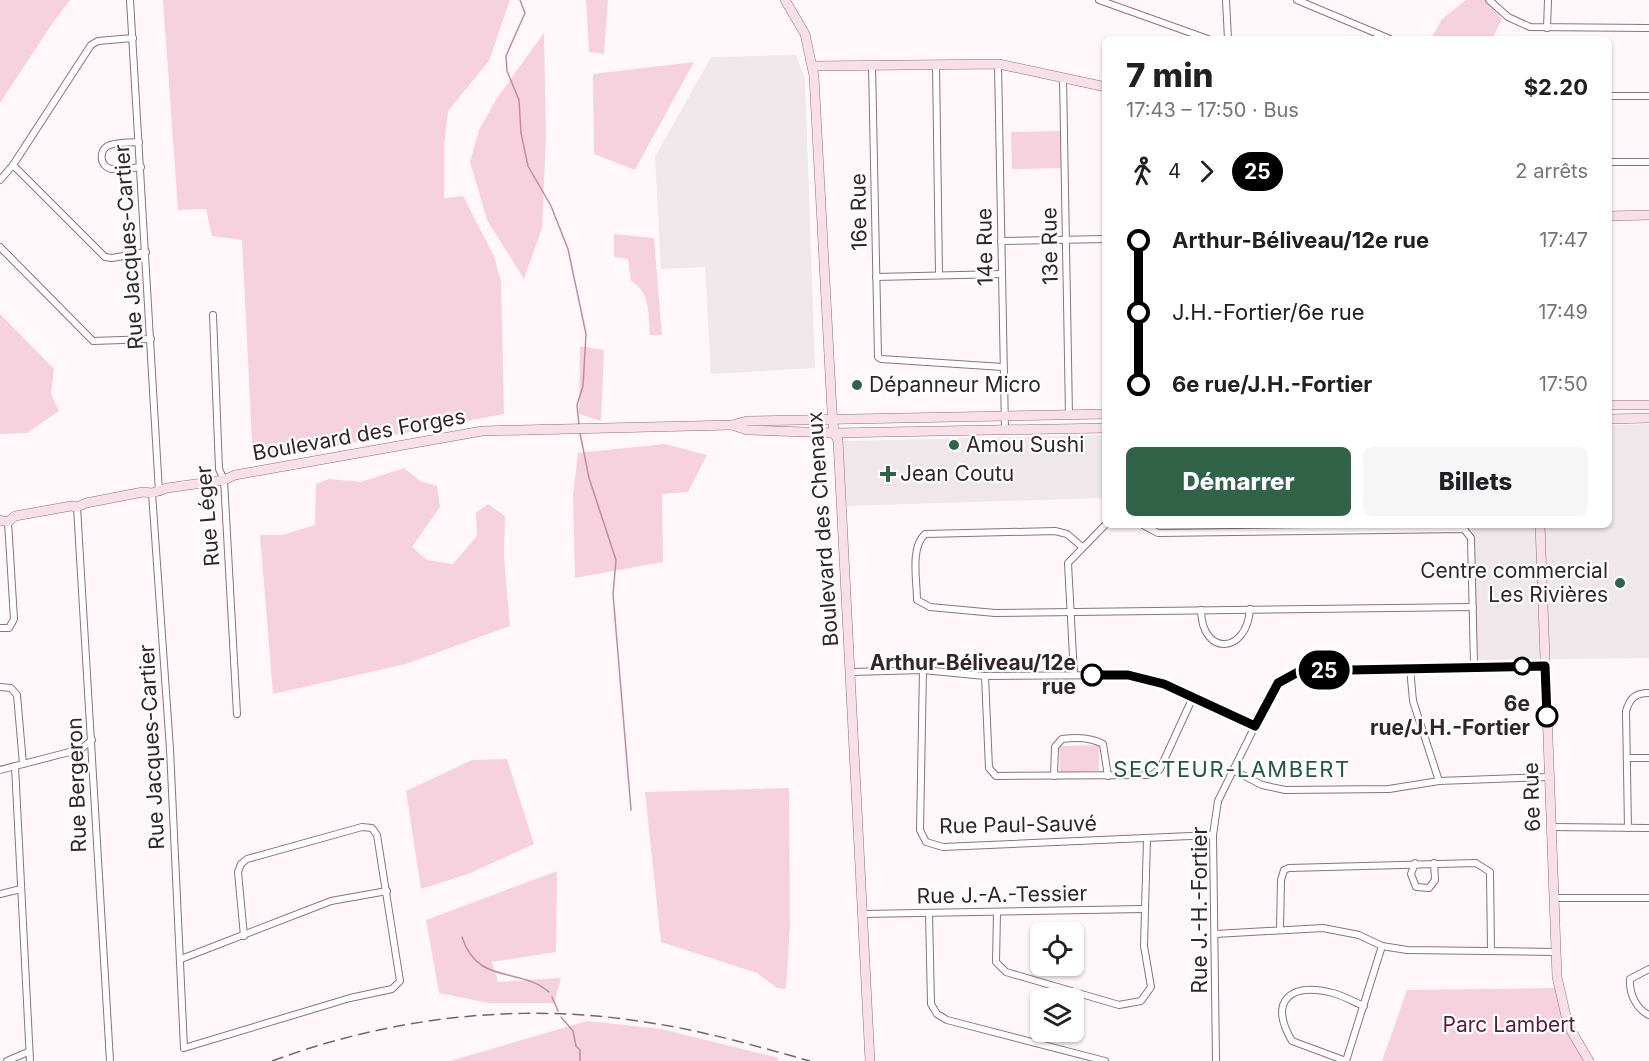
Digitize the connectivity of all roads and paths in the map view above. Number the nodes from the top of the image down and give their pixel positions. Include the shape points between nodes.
1 (130, 0) edge
2 (785, 0) edge
3 (1099, 0) edge
4 (1226, 0) edge
5 (1297, 0) edge
6 (1489, 0) edge
7 (1548, 0) edge
8 (1547, 28) junction
9 (1649, 28) edge
10 (1200, 36) edge
11 (1228, 36) edge
12 (1383, 36) edge
13 (133, 38) junction
14 (936, 64) junction
15 (998, 64) junction
16 (873, 65) junction
17 (813, 66) junction
18 (1063, 77) junction
19 (1102, 86) edge
20 (1612, 96) edge
21 (1649, 96) edge
22 (139, 142) junction
23 (1612, 162) edge
24 (1649, 162) edge
25 (13, 165) junction
26 (141, 167) junction
27 (0, 180) edge
28 (1649, 215) edge
29 (1612, 216) edge
30 (1102, 239) edge
31 (1066, 240) junction
32 (1001, 242) junction
33 (0, 247) edge
34 (146, 252) junction
35 (1002, 274) junction
36 (939, 275) junction
37 (876, 277) junction
38 (213, 315) dead end
39 (151, 339) junction
40 (1003, 367) junction
41 (1612, 405) edge
42 (1649, 405) edge
43 (1102, 414) edge
44 (1069, 415) junction
45 (1004, 416) junction
46 (1649, 418) edge
47 (1612, 419) edge
48 (835, 421) junction
49 (732, 425) junction
50 (1102, 428) edge
51 (1005, 429) junction
52 (834, 432) junction
53 (224, 480) junction
54 (156, 493) junction
55 (77, 507) junction
56 (4, 521) edge
57 (1102, 528) edge
58 (1149, 528) edge
59 (1459, 528) edge
60 (1459, 528) edge
61 (1540, 528) edge
62 (1081, 546) junction
63 (1473, 607) junction
64 (1250, 609) junction
65 (1202, 610) junction
66 (1068, 612) junction
67 (0, 628) edge
68 (1474, 666) junction
69 (1545, 666) junction
70 (1410, 668) junction
71 (923, 670) junction
72 (851, 672) junction
73 (1074, 675) junction
74 (985, 676) junction
75 (0, 687) edge
76 (1649, 693) edge
77 (1193, 697) junction
78 (237, 714) dead end
79 (1255, 726) junction
80 (92, 740) junction
81 (1627, 758) junction
82 (1649, 758) edge
83 (23, 764) junction
84 (15, 766) junction
85 (0, 770) edge
86 (1233, 770) junction
87 (1054, 776) junction
88 (1108, 776) junction
89 (1549, 777) junction
90 (1439, 781) junction
91 (1551, 826) junction
92 (1628, 828) junction
93 (1649, 828) edge
94 (1213, 835) junction
95 (1147, 839) junction
96 (1415, 863) junction
97 (1434, 863) junction
98 (21, 889) junction
99 (387, 891) junction
100 (0, 894) edge
101 (1553, 898) junction
102 (1649, 898) edge
103 (1143, 909) junction
104 (997, 912) junction
105 (929, 913) junction
106 (862, 914) junction
107 (1280, 930) junction
108 (1215, 934) junction
109 (244, 936) junction
110 (1382, 946) junction
111 (1491, 951) junction
112 (1555, 952) junction
113 (181, 959) junction
114 (1649, 969) edge
115 (1364, 1006) junction
116 (1649, 1015) edge
117 (28, 1052) junction
118 (8, 1061) edge
119 (30, 1061) edge
120 (110, 1061) edge
121 (870, 1061) edge
122 (1105, 1061) edge
123 (1216, 1061) edge
124 (1346, 1061) edge
125 (1589, 1061) edge

1 - 13 street, Rue Jacques-Cartier
2 - 17 street, Boulevard des Chenaux via 805,34
3 - 10 street
4 - 11 street
5 - 12 street
6 - 8 street via 1516,22
7 - 8 street
8 - 9 street
13 - 22 street, Rue Jacques-Cartier
13 - 25 street via 92,45
14 - 15 street
14 - 16 street
14 - 36 street
15 - 18 street
15 - 32 street, 14e Rue
16 - 17 street
16 - 37 street, 16e Rue
17 - 48 street, Boulevard des Chenaux
18 - 19 street
18 - 31 street, 13e Rue
20 - 21 street
22 - 26 street, Rue Jacques-Cartier
22 - 26 street via 108,146 101,157 109,168
23 - 24 street
25 - 27 street
25 - 34 street via 105,257
26 - 34 street, Rue Jacques-Cartier
28 - 29 street
30 - 31 street
31 - 32 street
31 - 44 street, 13e Rue
32 - 35 street, 14e Rue
33 - 39 street via 93,341
34 - 39 street, Rue Jacques-Cartier
35 - 36 street
35 - 40 street, 14e Rue
36 - 37 street
37 - 40 street, 16e Rue via 879,358
38 - 53 street, Rue Léger via 219,469
39 - 54 street, Rue Jacques-Cartier
40 - 45 street, 14e Rue
41 - 42 street
43 - 44 street, Boulevard des Forges
44 - 45 street, Boulevard des Forges
45 - 48 street, Boulevard des Forges
45 - 51 street, 14e Rue
46 - 47 street
48 - 49 street, Boulevard des Forges via 747,421
48 - 52 street, Boulevard des Chenaux
49 - 52 street, Boulevard des Forges via 747,430
49 - 53 street, Boulevard des Forges via 482,431
50 - 51 street, Boulevard des Forges
51 - 52 street, Boulevard des Forges
52 - 72 street, Boulevard des Chenaux via 838,440
53 - 54 street, Boulevard des Forges
53 - 78 street, Rue Léger
54 - 55 street, Boulevard des Forges via 142,492
54 - 113 street, Rue Jacques-Cartier
55 - 56 street, Boulevard des Forges
55 - 80 street, Rue Bergeron
56 - 67 street via 14,619 9,628
57 - 62 street
58 - 60 street via 1158,533
59 - 63 street via 1471,538
61 - 69 street, 6e Rue
62 - 66 street via 1068,563
62 - 66 street via 1067,534 1055,531 925,534 916,549 918,600 923,604 995,614
63 - 64 street
63 - 68 street
64 - 65 street
64 - 65 street via 1250,624 1244,635 1230,644 1218,643 1208,636 1202,627
65 - 66 street
66 - 73 street
68 - 69 street, Rue J.-H.-Fortier
68 - 70 street, Rue J.-H.-Fortier
69 - 89 street, 6e Rue
70 - 79 street, Rue J.-H.-Fortier via 1300,671 1278,683
70 - 90 street via 1413,701
71 - 72 street
71 - 74 street
71 - 95 street, Rue Paul-Sauvé via 920,830 926,842 944,847
72 - 106 street, Boulevard des Chenaux
73 - 74 street
73 - 77 street via 1135,677
74 - 87 street via 988,768 996,776
75 - 83 street via 11,688 17,695
76 - 81 street via 1638,693 1629,700
77 - 79 street
77 - 88 street via 1160,769 1152,774
79 - 86 street, Rue J.-H.-Fortier
80 - 83 street via 81,749
80 - 120 street, Rue Bergeron
81 - 82 street
81 - 92 street
83 - 84 street
84 - 85 street
84 - 98 street
86 - 90 street via 1262,785 1285,790 1389,789
86 - 94 street, Rue J.-H.-Fortier via 1218,801
87 - 88 street
87 - 88 street via 1055,747 1062,739 1094,738 1103,744
89 - 90 street
89 - 91 street, 6e Rue
91 - 92 street
91 - 101 street, 6e Rue
92 - 93 street
94 - 95 street, Rue Paul-Sauvé
94 - 108 street, Rue J.-H.-Fortier
95 - 103 street
96 - 97 street
96 - 97 street via 1411,874 1416,887 1429,888 1435,880
96 - 107 street via 1284,870
97 - 111 street via 1476,862 1490,872
98 - 100 street
98 - 117 street
99 - 109 street via 331,901
99 - 109 street via 377,835 372,828 362,827 246,859 238,872
99 - 113 street, Rue Jacques-Cartier via 400,981 392,989 184,1048
101 - 102 street
101 - 112 street, 6e Rue
103 - 104 street, Rue J.-A.-Tessier
103 - 104 street via 1151,987 1147,998 1133,1005 1119,1005 1002,970 996,957
104 - 105 street, Rue J.-A.-Tessier
105 - 106 street, Rue J.-A.-Tessier
105 - 122 street via 931,1004 937,1014 947,1020
106 - 121 street, Boulevard des Chenaux
107 - 108 street
107 - 110 street via 1323,928 1359,935
108 - 123 street, Rue J.-H.-Fortier
109 - 113 street
110 - 111 street
110 - 115 street
111 - 112 street
112 - 125 street, 6e Rue via 1558,986 1568,1025
114 - 116 street via 1630,979 1629,990
115 - 124 street
115 - 124 street via 1332,993 1295,991 1286,996 1282,1025 1292,1041
117 - 118 street
117 - 119 street

